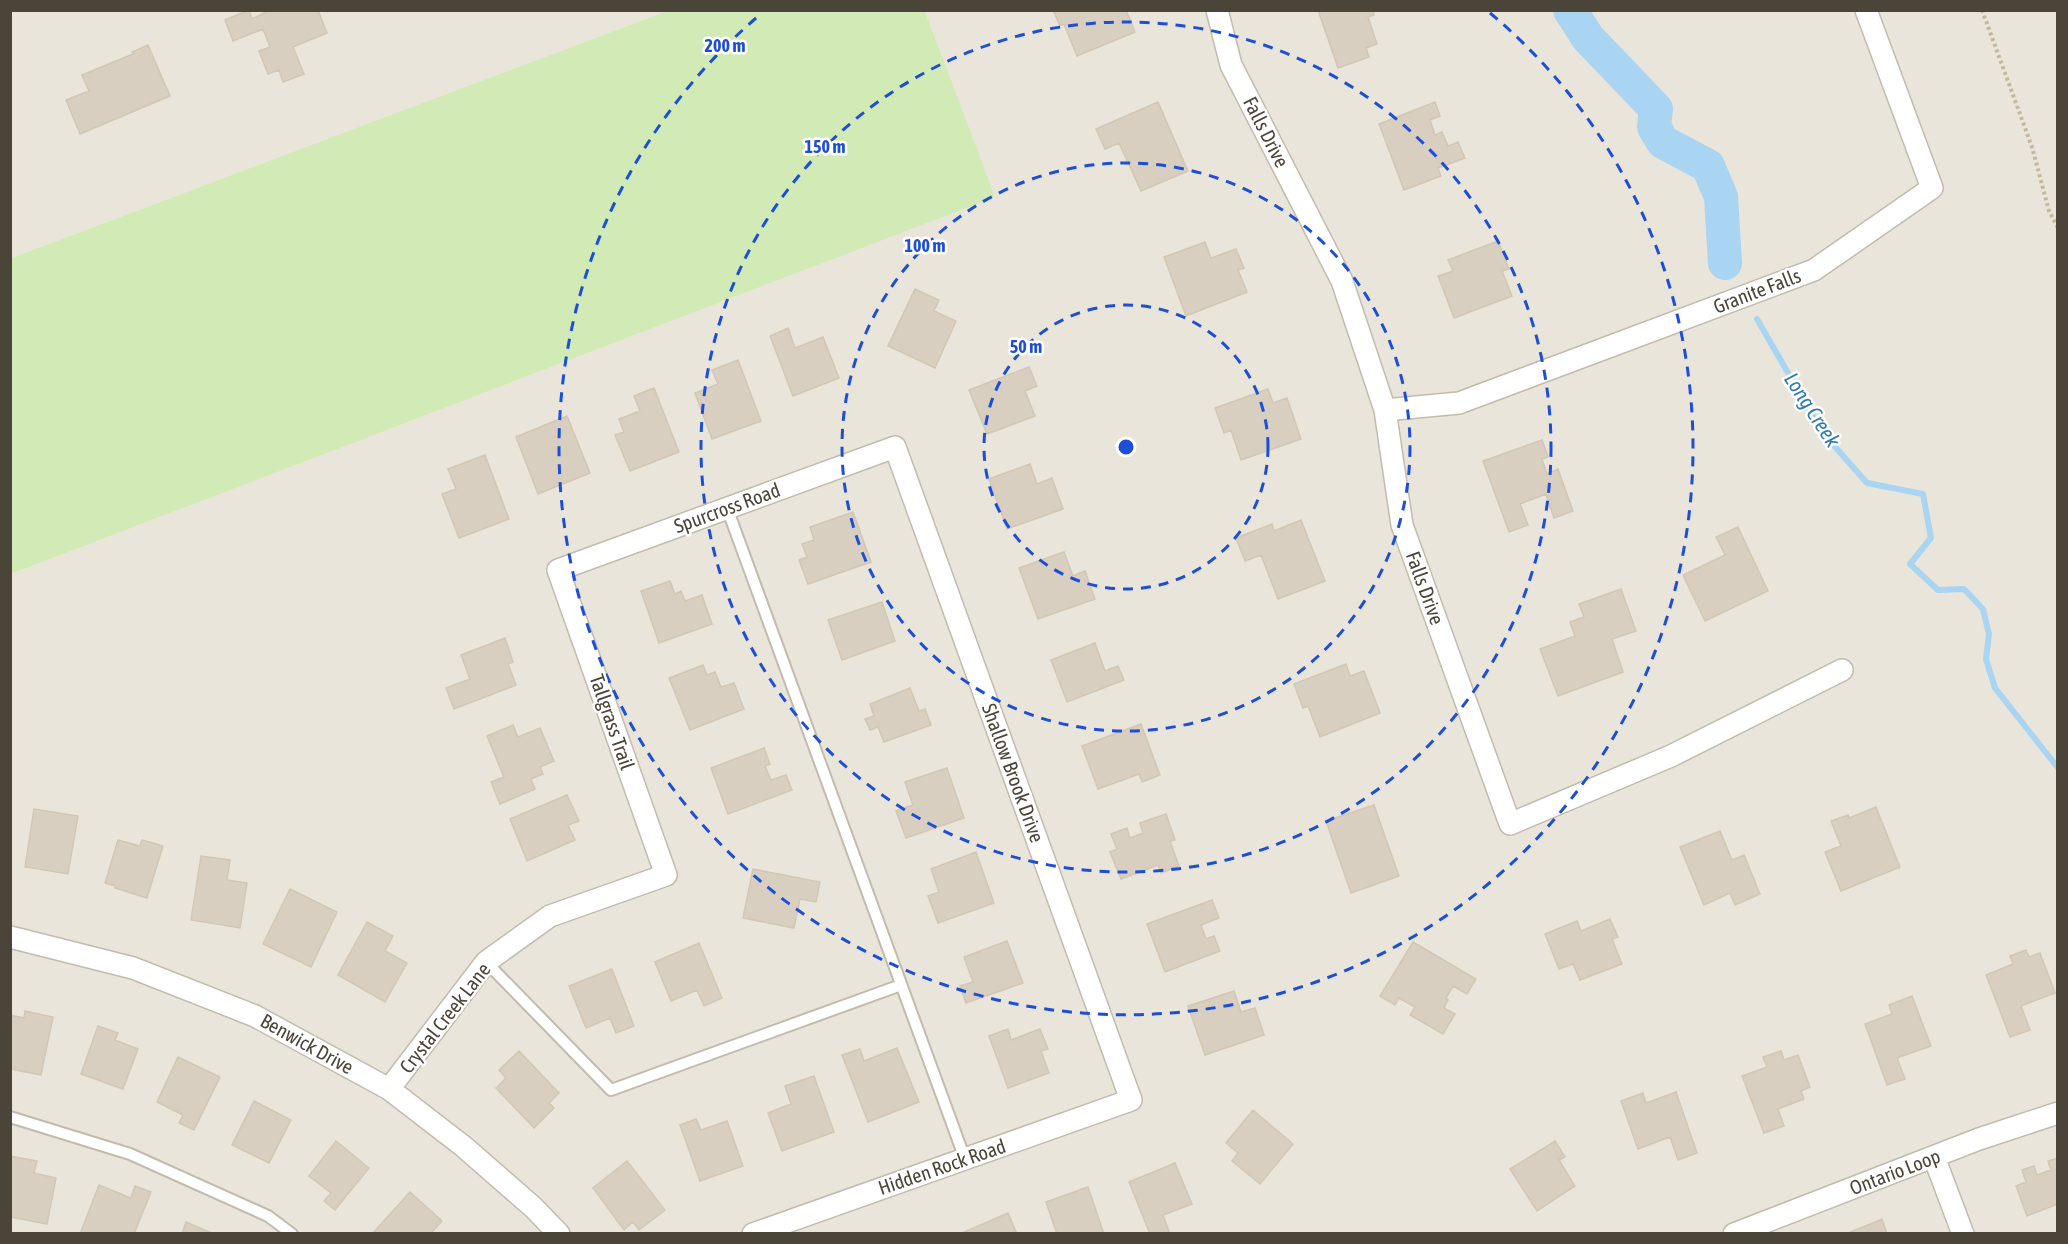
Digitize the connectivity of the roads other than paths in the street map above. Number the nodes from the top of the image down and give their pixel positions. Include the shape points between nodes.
1 (1217, 10) edge
2 (1866, 10) edge
3 (1385, 410) junction
4 (895, 447) joint
5 (727, 508) junction
6 (558, 570) joint
7 (1842, 670) dead end
8 (666, 875) joint
9 (10, 937) edge
10 (486, 962) junction
11 (901, 985) junction
12 (389, 1089) junction
13 (1131, 1100) joint
14 (2058, 1113) edge
15 (10, 1117) edge
16 (1934, 1157) junction
17 (965, 1159) junction
18 (292, 1233) edge
19 (559, 1233) edge
20 (753, 1233) edge
21 (1734, 1233) edge
22 (1963, 1233) edge

1 - 3 street, Falls Drive via 1231,65 1342,281
2 - 3 street, Granite Falls via 1932,188 1814,270 1459,403
3 - 7 street, Falls Drive via 1402,525 1510,824 1671,756
4 - 5 street, Spurcross Road
4 - 13 street, Shallow Brook Drive
5 - 6 street, Spurcross Road
5 - 11 lane
6 - 8 street, Tallgrass Trail
8 - 10 street, Crystal Creek Lane via 550,916
9 - 12 street, Benwick Drive via 133,968 255,1016
10 - 11 lane via 611,1090
10 - 12 street, Crystal Creek Lane
11 - 17 lane
12 - 19 street, Benwick Drive via 463,1146
13 - 17 street, Hidden Rock Road
14 - 16 street, Ontario Loop
15 - 18 lane via 130,1154 268,1216
16 - 21 street, Ontario Loop
16 - 22 street
17 - 20 street, Hidden Rock Road

